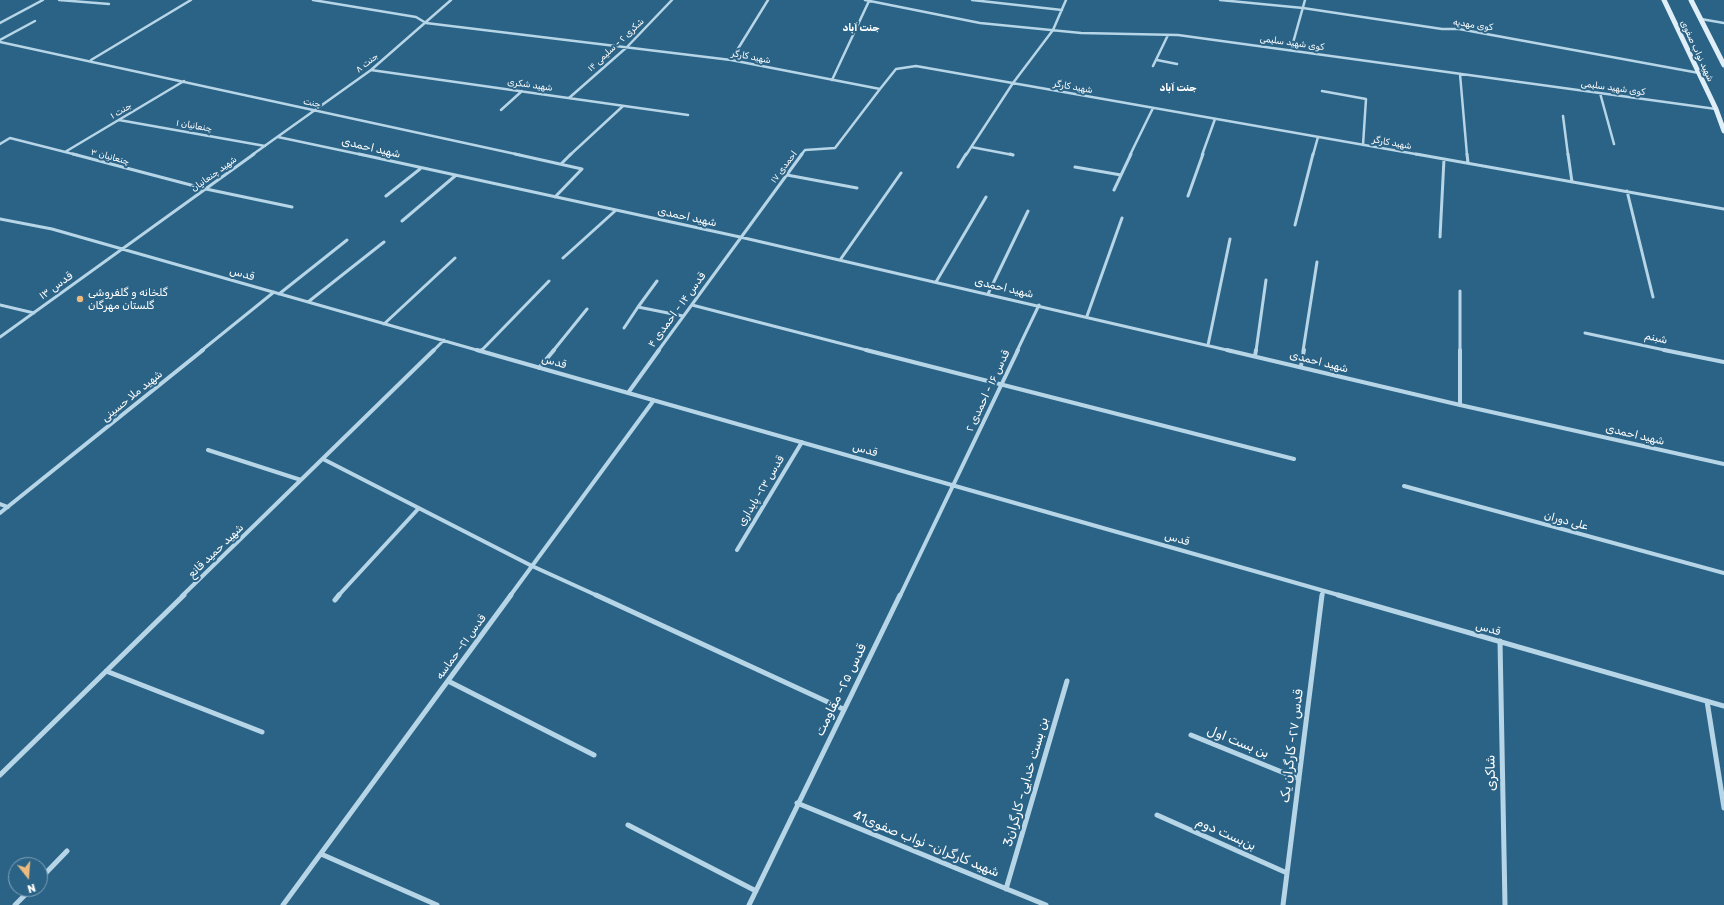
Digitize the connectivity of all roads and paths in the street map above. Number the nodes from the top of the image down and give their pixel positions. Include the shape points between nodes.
1 (43, 0) edge
2 (59, 0) edge
3 (191, 0) edge
4 (312, 0) edge
5 (451, 0) edge
6 (672, 0) edge
7 (768, 0) edge
8 (867, 0) edge
9 (891, 0) edge
10 (972, 0) edge
11 (1066, 0) edge
12 (1220, 0) edge
13 (1305, 0) edge
14 (1664, 0) edge
15 (1690, 0) edge
16 (108, 4) dead end
17 (887, 4) junction
18 (1302, 8) junction
19 (1062, 10) junction
20 (1701, 19) junction
21 (35, 21) dead end
22 (0, 23) edge
23 (426, 23) junction
24 (1724, 23) edge
25 (1053, 30) junction
26 (1168, 35) junction
27 (0, 41) edge
28 (627, 47) junction
29 (1291, 50) junction
30 (91, 60) junction
31 (731, 60) junction
32 (1157, 60) junction
33 (1177, 64) dead end
34 (1724, 65) edge
35 (1153, 66) dead end
36 (371, 70) junction
37 (1699, 73) junction
38 (1460, 74) junction
39 (832, 80) junction
40 (184, 81) junction
41 (1014, 83) junction
42 (880, 89) junction
43 (522, 91) junction
44 (1322, 91) dead end
45 (1600, 93) junction
46 (569, 98) junction
47 (623, 106) junction
48 (1153, 108) junction
49 (315, 110) junction
50 (501, 110) dead end
51 (1716, 110) junction
52 (688, 115) dead end
53 (1563, 116) dead end
54 (1215, 119) junction
55 (119, 120) junction
56 (1724, 131) edge
57 (278, 137) junction
58 (1318, 137) junction
59 (0, 144) edge
60 (1614, 144) dead end
61 (1363, 145) junction
62 (265, 146) junction
63 (971, 147) junction
64 (65, 152) junction
65 (1013, 155) dead end
66 (1444, 159) junction
67 (1468, 163) junction
68 (561, 164) junction
69 (958, 167) dead end
70 (1076, 167) dead end
71 (420, 169) junction
72 (901, 173) dead end
73 (787, 175) junction
74 (1121, 175) junction
75 (455, 176) junction
76 (1572, 182) junction
77 (857, 188) dead end
78 (206, 189) junction
79 (1114, 190) dead end
80 (1627, 191) junction
81 (386, 196) dead end
82 (1188, 196) dead end
83 (554, 197) junction
84 (986, 197) dead end
85 (292, 207) dead end
86 (1724, 209) edge
87 (615, 211) junction
88 (1028, 211) dead end
89 (0, 218) edge
90 (1122, 218) dead end
91 (402, 221) dead end
92 (1295, 224) dead end
93 (740, 237) junction
94 (1440, 237) dead end
95 (1230, 239) dead end
96 (347, 240) dead end
97 (384, 242) dead end
98 (122, 249) junction
99 (455, 258) dead end
100 (562, 258) dead end
101 (840, 260) junction
102 (1317, 262) dead end
103 (1266, 280) dead end
104 (549, 281) dead end
105 (657, 281) dead end
106 (936, 282) junction
107 (1460, 291) dead end
108 (274, 292) junction
109 (279, 294) junction
110 (988, 294) junction
111 (1653, 297) dead end
112 (308, 302) junction
113 (692, 304) junction
114 (0, 305) edge
115 (1039, 305) junction
116 (638, 307) junction
117 (587, 309) dead end
118 (34, 313) junction
119 (683, 316) junction
120 (1087, 316) junction
121 (384, 324) junction
122 (624, 328) dead end
123 (1585, 333) dead end
124 (0, 337) edge
125 (444, 340) junction
126 (1208, 345) junction
127 (481, 351) junction
128 (1256, 356) junction
129 (1724, 362) edge
130 (1301, 366) junction
131 (539, 368) junction
132 (1002, 384) junction
133 (628, 393) junction
134 (654, 400) junction
135 (1460, 405) junction
136 (802, 442) junction
137 (208, 450) dead end
138 (323, 459) junction
139 (1294, 459) dead end
140 (1724, 464) edge
141 (301, 480) junction
142 (954, 485) junction
143 (1404, 486) dead end
144 (0, 504) edge
145 (8, 507) junction
146 (419, 508) junction
147 (0, 513) edge
148 (737, 550) dead end
149 (532, 566) junction
150 (1724, 572) edge
151 (1323, 591) junction
152 (335, 600) dead end
153 (1500, 641) junction
154 (106, 671) junction
155 (448, 681) junction
156 (1068, 681) dead end
157 (1707, 701) junction
158 (1724, 706) edge
159 (843, 709) junction
160 (262, 732) dead end
161 (1190, 735) dead end
162 (594, 755) dead end
163 (0, 775) edge
164 (1299, 779) junction
165 (797, 803) junction
166 (1724, 808) edge
167 (1157, 816) dead end
168 (628, 825) dead end
169 (67, 852) dead end
170 (321, 854) junction
171 (48, 871) edge
172 (1287, 873) junction
173 (1006, 889) junction
174 (756, 891) junction
175 (23, 897) edge
176 (15, 905) edge
177 (283, 905) edge
178 (437, 905) edge
179 (749, 905) edge
180 (1046, 905) edge
181 (1283, 905) edge
182 (1505, 905) edge

1 - 22 street
2 - 16 street
3 - 30 street
4 - 23 street, شهید کارگر via 416,17
5 - 23 street, جنت ۸
6 - 28 street, شکری ۲ - سلیمی ۱۴
7 - 31 street
8 - 17 street, کوی شهید سلیمی
8 - 39 street
9 - 17 street
10 - 19 street
11 - 19 street
12 - 18 street, کوی مهدیه
13 - 18 street
14 - 37 main road, شهید نواب صفوی
15 - 20 main road, شهید نواب صفوی
17 - 25 street, کوی شهید سلیمی via 980,23
18 - 29 street
18 - 37 street, کوی مهدیه via 1442,29 1459,29
19 - 25 street
20 - 24 street
20 - 34 main road, شهید نواب صفوی
21 - 27 street
23 - 28 street, شهید کارگر
23 - 36 street, جنت ۸
25 - 26 street, کوی شهید سلیمی
25 - 41 street
26 - 29 street, کوی شهید سلیمی
26 - 32 street
27 - 30 street, جنت
28 - 31 street, شهید کارگر
28 - 46 street, شکری ۲ - سلیمی ۱۴
29 - 38 street, کوی شهید سلیمی
30 - 40 street, جنت
31 - 39 street, شهید کارگر
32 - 33 street
32 - 35 street
36 - 43 street, شهید شکری
36 - 49 street, جنت ۸
37 - 51 main road, شهید نواب صفوی
38 - 45 street, کوی شهید سلیمی
38 - 67 street
39 - 42 street, شهید کارگر
40 - 49 street, جنت
40 - 55 street, جنت ۱
41 - 42 street, شهید کارگر via 916,66 896,69
41 - 48 street, شهید کارگر
41 - 63 street
42 - 73 street, احمدی ۱۷ via 834,148 805,150
43 - 46 street, شهید شکری
43 - 50 street
44 - 61 street via 1366,99
45 - 51 street, کوی شهید سلیمی
45 - 60 street
46 - 47 street, شهید شکری
47 - 52 street, شهید شکری
47 - 68 street
48 - 54 street, شهید کارگر
48 - 74 street
49 - 57 street, شهید چنعانیان
49 - 68 street, جنت
51 - 56 main road, شهید نواب صفوی
53 - 76 street
54 - 58 street, شهید کارگر
54 - 82 street
55 - 62 street, چنعانیان ۱
55 - 64 street, جنت ۱
57 - 62 street, شهید چنعانیان
57 - 71 street, شهید احمدی
58 - 61 street, شهید کارگر
58 - 92 street
59 - 64 street, چنعانیان ۳ via 10,138
61 - 66 street, شهید کارگر
62 - 78 street, شهید چنعانیان
63 - 65 street
63 - 69 street
64 - 78 street, چنعانیان ۳
66 - 67 street, شهید کارگر
66 - 94 street
67 - 76 street, شهید کارگر
68 - 83 street, جنت via 582,169
70 - 74 street
71 - 75 street, شهید احمدی
71 - 81 street
72 - 101 street
73 - 77 street
73 - 93 street, احمدی ۱۷
74 - 79 street
75 - 83 street, شهید احمدی
75 - 91 street
76 - 80 street, شهید کارگر
78 - 85 street, چنعانیان ۳
78 - 98 street, شهید چنعانیان
80 - 86 street, شهید کارگر
80 - 111 street
83 - 87 street, شهید احمدی
84 - 106 street
87 - 93 street, شهید احمدی
87 - 100 street
88 - 110 street
89 - 98 street, قدس via 52,229
90 - 120 street
93 - 101 street, شهید احمدی
93 - 113 street, قدس ۱۴ - احمدی ۴
95 - 126 street
96 - 109 street
97 - 112 street
98 - 108 street, قدس
98 - 118 street, قدس ۱۳
99 - 121 street
101 - 106 street, شهید احمدی
102 - 130 street
103 - 128 street
104 - 127 street
105 - 116 street
106 - 110 street, شهید احمدی
107 - 135 street
108 - 109 street, قدس
108 - 145 street, شهید ملا حسینی
109 - 112 street, قدس
110 - 115 street, شهید احمدی
112 - 121 street, قدس
113 - 119 street, قدس ۱۴ - احمدی ۴
113 - 132 street
114 - 118 street
115 - 120 street, شهید احمدی
115 - 132 street, قدس ۱۶ - احمدی ۲
116 - 119 street
116 - 122 street
117 - 131 street
118 - 124 street, قدس ۱۳
119 - 133 street, قدس ۱۴ - احمدی ۴
120 - 126 street, شهید احمدی
121 - 125 street, قدس
123 - 129 street, شبنم
125 - 127 street, قدس
125 - 138 street, شهید حمید قانع
126 - 128 street, شهید احمدی
127 - 131 street, قدس
128 - 130 street, شهید احمدی
130 - 135 street, شهید احمدی
131 - 133 street, قدس
132 - 139 street
132 - 142 street, قدس ۱۶ - احمدی ۲
133 - 134 street, قدس
134 - 136 street, قدس
134 - 149 street, قدس ۲۱- حماسه
135 - 140 street, شهید احمدی
136 - 142 street, قدس
136 - 148 street, قدس ۲۳- پایداری
137 - 141 street
138 - 141 street, شهید حمید قانع
138 - 146 street
141 - 154 street, شهید حمید قانع
142 - 151 street, قدس
142 - 159 street, قدس ۲۵- مقاومت
143 - 150 street, علی دوران
144 - 145 street
145 - 147 street, شهید ملا حسینی
146 - 149 street
146 - 152 street
149 - 155 street, قدس ۲۱- حماسه
149 - 159 street
151 - 153 street, قدس
151 - 164 street, قدس ۲۷- کارگران یک
153 - 157 street, قدس
153 - 182 street, شاکری
154 - 160 street
154 - 163 street, شهید حمید قانع
155 - 162 street
155 - 170 street, قدس ۲۱- حماسه
156 - 173 street, بن بست خدایی- کارگران3
157 - 158 street, قدس
157 - 166 street
159 - 165 street, قدس ۲۵- مقاومت
161 - 164 street, بن بست اول
164 - 172 street, قدس ۲۷- کارگران یک
165 - 173 street, شهید کارگران- نواب صفوی41
165 - 174 street, قدس ۲۵- مقاومت
167 - 172 street, بن‌بست دوم
168 - 174 street
169 - 171 street
170 - 177 street, قدس ۲۱- حماسه
170 - 178 street
172 - 181 street, قدس ۲۷- کارگران یک
173 - 180 street, شهید کارگران- نواب صفوی41
174 - 179 street, قدس ۲۵- مقاومت
175 - 176 street

